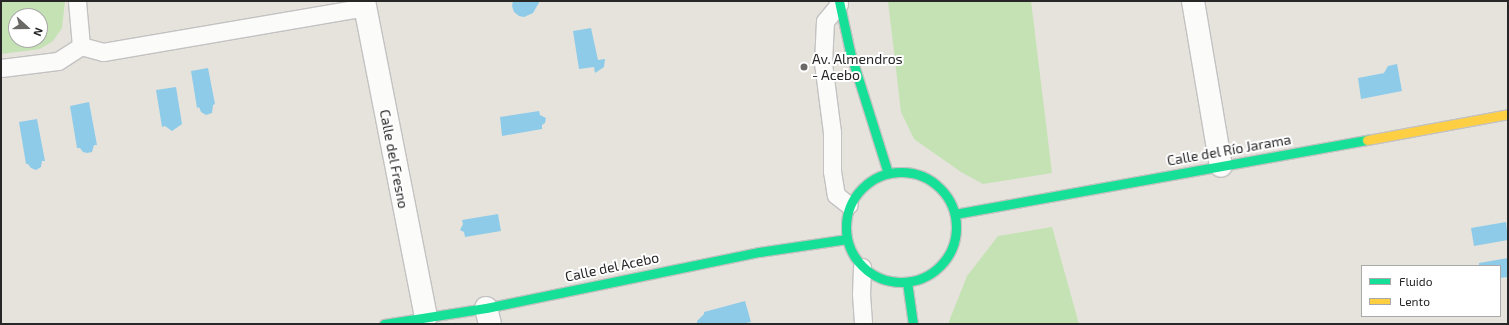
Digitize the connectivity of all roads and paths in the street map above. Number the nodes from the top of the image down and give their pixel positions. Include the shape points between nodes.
1 (77, 1) edge
2 (1193, 1) edge
3 (839, 2) edge
4 (364, 4) edge
5 (81, 46) junction
6 (1, 68) edge
7 (1508, 114) edge
8 (1221, 166) junction
9 (888, 173) junction
10 (850, 205) junction
11 (955, 214) junction
12 (847, 239) junction
13 (862, 267) junction
14 (907, 282) junction
15 (488, 316) edge
16 (426, 317) junction
17 (384, 324) edge
18 (863, 324) edge
19 (913, 324) edge

1 - 5 lane
2 - 8 street
3 - 9 street via 850,52
3 - 10 lane via 825,20 823,63 832,132 832,171 836,195
4 - 5 lane via 103,52
4 - 16 street, Calle del Fresno
5 - 6 lane via 58,60
7 - 8 street, Calle del Río Jarama
8 - 11 street, Calle del Río Jarama
9 - 10 street via 872,179 859,190
9 - 11 street via 902,171 930,180 941,189
10 - 12 street via 845,222
11 - 14 street via 954,240 942,264 920,279
12 - 13 street
12 - 15 street, Calle del Acebo via 759,252
13 - 14 street via 883,279
13 - 18 lane
14 - 19 street
15 - 16 street, Calle del Acebo
16 - 17 street, Calle del Acebo

